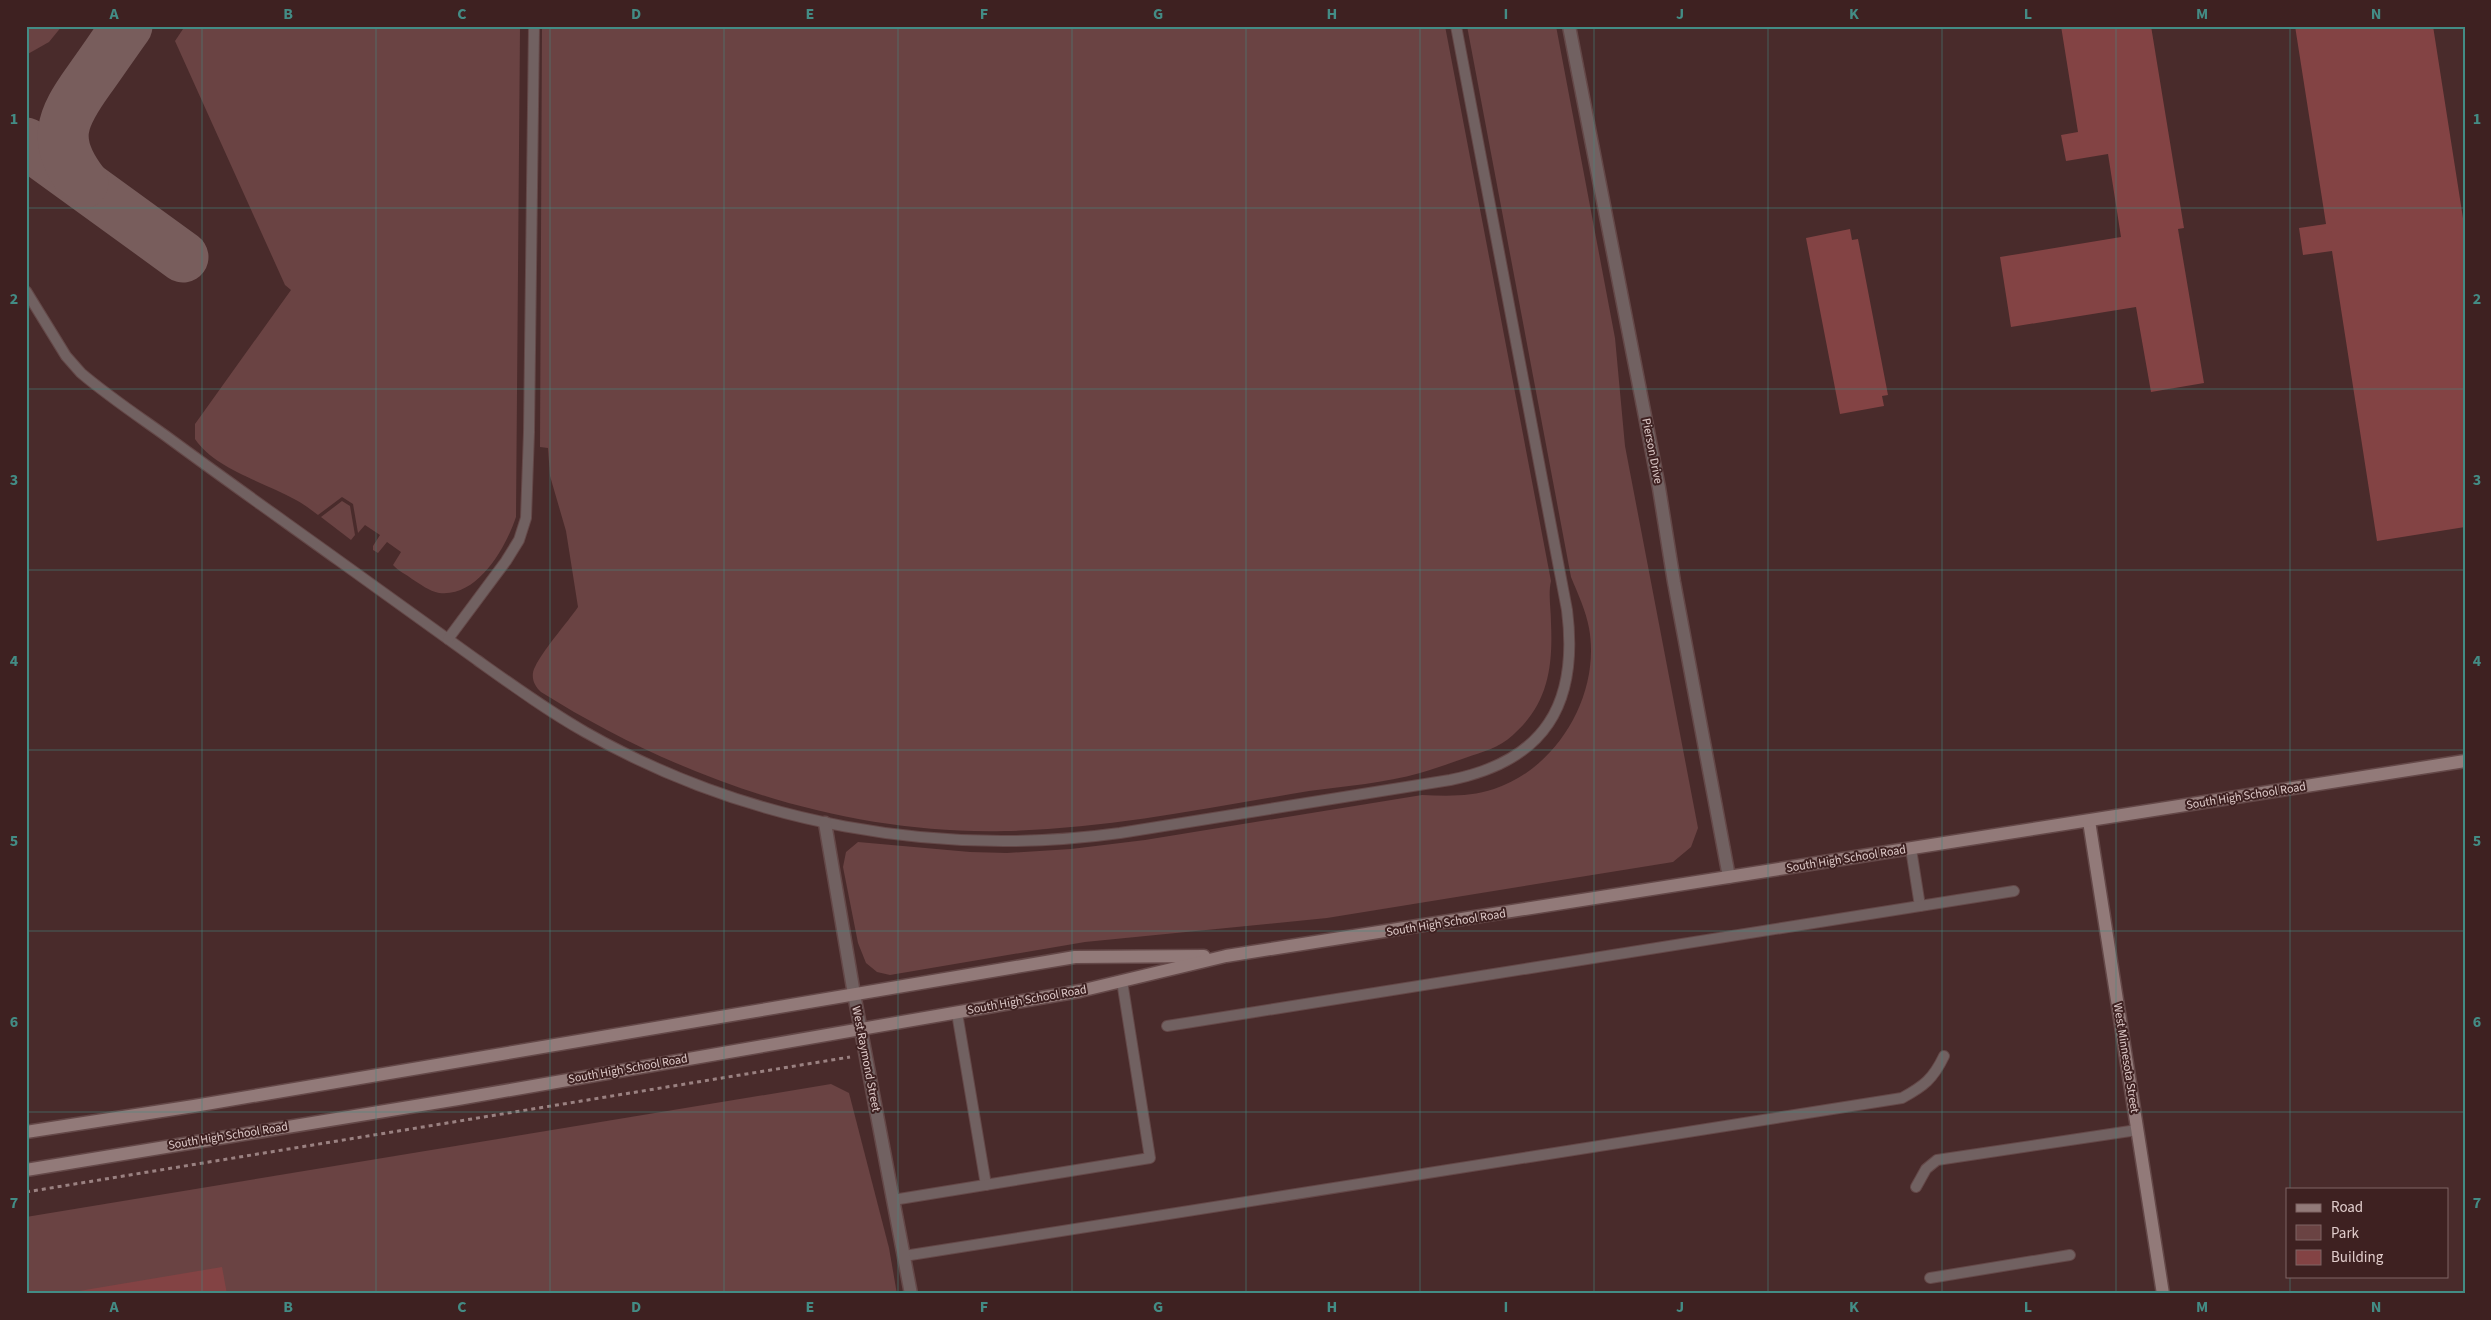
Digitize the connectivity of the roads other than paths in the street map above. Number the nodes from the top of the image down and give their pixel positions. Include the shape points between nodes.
1 (534, 26) edge
2 (1456, 26) edge
3 (1569, 26) edge
4 (26, 291) edge
5 (448, 639) junction
6 (2465, 761) edge
7 (2089, 821) junction
8 (825, 823) junction
9 (1911, 849) junction
10 (1730, 877) junction
11 (2014, 891) dead end
12 (1920, 906) junction
13 (1226, 956) junction
14 (1122, 981) junction
15 (854, 994) junction
16 (957, 1013) junction
17 (1167, 1026) dead end
18 (861, 1029) junction
19 (1944, 1056) dead end
20 (2137, 1130) junction
21 (26, 1132) edge
22 (26, 1170) edge
23 (986, 1185) junction
24 (1916, 1187) dead end
25 (893, 1200) junction
26 (2070, 1255) dead end
27 (904, 1256) junction
28 (1930, 1278) dead end
29 (911, 1294) edge
30 (2163, 1294) edge

1 - 5 lane via 530,432 526,518 519,540 506,561
2 - 8 lane via 1568,610 1571,653 1567,683 1557,708 1542,731 1513,758 1468,776 1095,836 981,842 873,832
3 - 10 street, Pierson Drive
4 - 5 lane via 66,356 85,377
5 - 8 lane via 584,732 637,759 721,794
6 - 7 street, South High School Road
7 - 9 street, South High School Road
7 - 20 street, West Minnesota Street
8 - 15 street, West Raymond Street
9 - 10 street, South High School Road
9 - 12 lane
10 - 13 street, South High School Road
11 - 12 lane
12 - 17 lane
13 - 14 street, South High School Road
13 - 15 street, South High School Road via 1075,957
14 - 16 street, South High School Road
14 - 23 lane via 1150,1158
15 - 18 street, West Raymond Street
15 - 21 street, South High School Road
16 - 18 street, South High School Road
16 - 23 lane
18 - 22 street, South High School Road
18 - 25 street, West Raymond Street
19 - 27 lane via 1934,1075 1902,1098
20 - 24 lane via 1938,1160 1926,1169
20 - 30 street, West Minnesota Street
23 - 25 lane
25 - 27 street, West Raymond Street
26 - 28 lane
27 - 29 street, West Raymond Street

